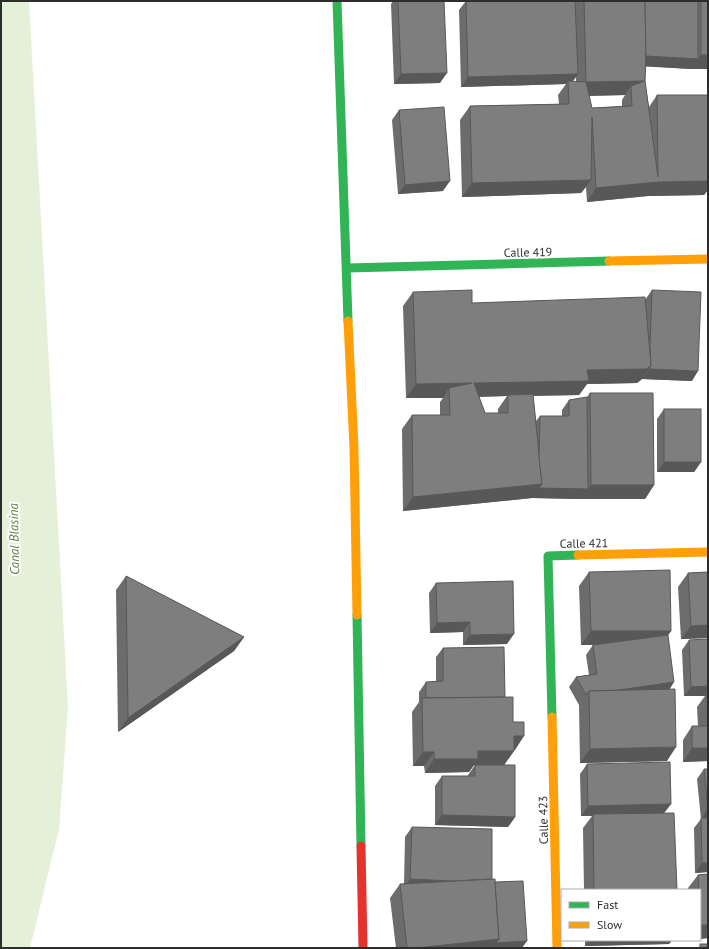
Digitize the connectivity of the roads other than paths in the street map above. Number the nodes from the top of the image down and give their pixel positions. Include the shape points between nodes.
1 (337, 1) edge
2 (708, 259) edge
3 (348, 268) junction
4 (708, 552) edge
5 (552, 692) joint
6 (364, 948) edge
7 (557, 948) edge

1 - 3 street
2 - 3 street, Calle 419
3 - 6 street
4 - 5 street, Calle 421 via 548,556
5 - 7 street, Calle 423

